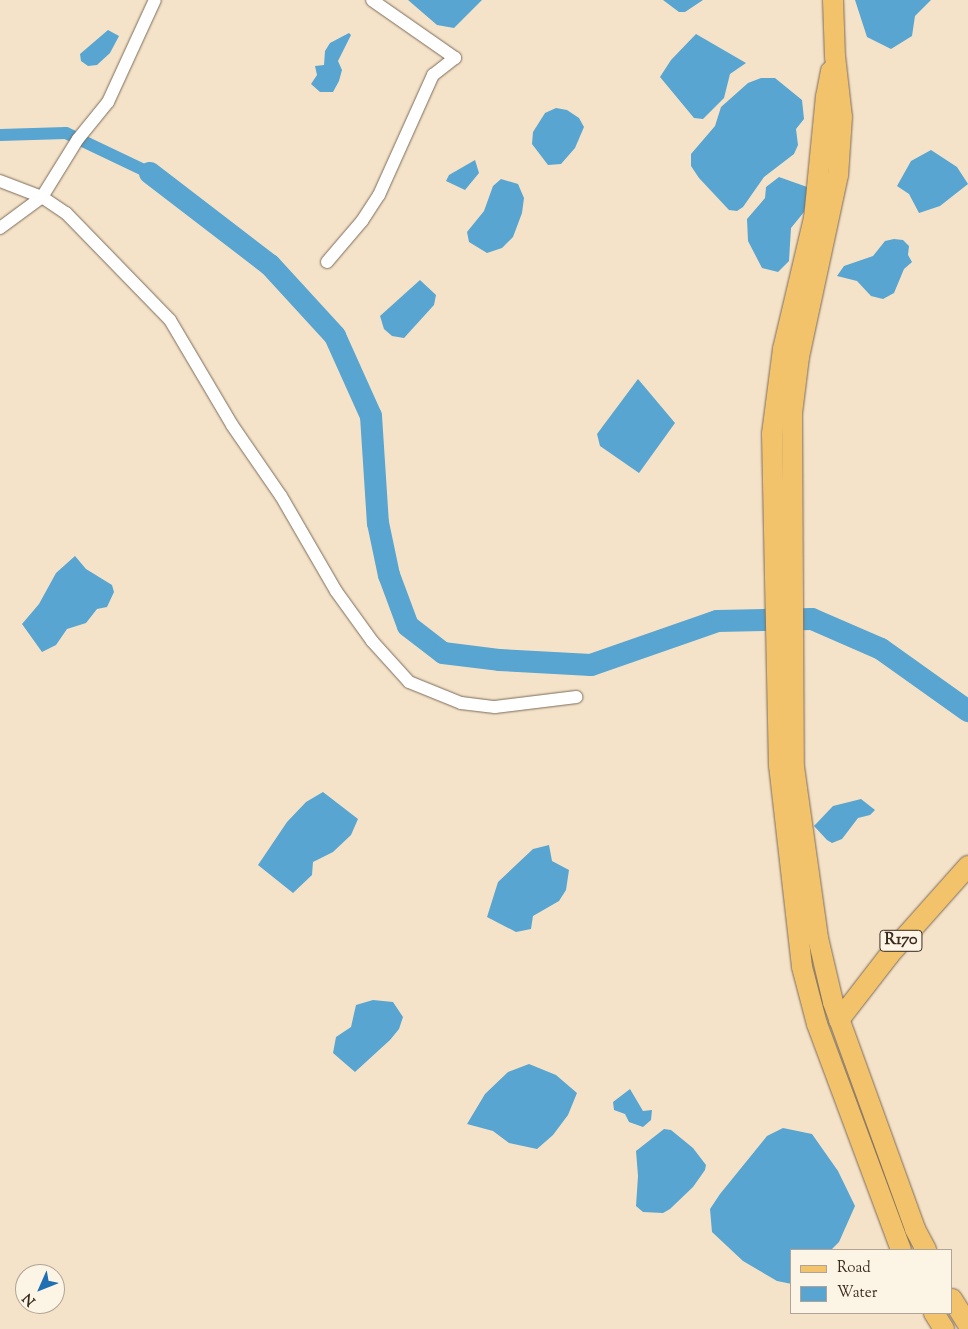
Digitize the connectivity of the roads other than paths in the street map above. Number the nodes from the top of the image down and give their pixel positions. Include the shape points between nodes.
1 (154, 0) edge
2 (372, 0) edge
3 (833, 0) edge
4 (0, 181) edge
5 (42, 197) junction
6 (0, 228) edge
7 (327, 262) dead end
8 (785, 679) junction
9 (576, 697) dead end
10 (968, 866) edge
11 (839, 1020) junction
12 (900, 1249) edge
13 (925, 1249) edge
14 (953, 1300) edge
15 (935, 1314) edge
16 (968, 1325) edge
17 (944, 1329) edge

1 - 5 street via 108,102 78,139
2 - 7 street via 455,58 434,75 379,194 362,221
3 - 8 main road via 835,56 826,96 814,218 776,388 772,434 784,592
4 - 5 street
5 - 6 street
5 - 9 street via 66,213 170,320 232,425 281,496 336,591 372,641 409,682 461,703 495,707
8 - 11 main road via 818,938
8 - 12 main road via 779,765 802,967 817,1024
10 - 11 main road, R170 via 890,954
11 - 13 main road via 915,1229
14 - 16 main road
15 - 17 main road

